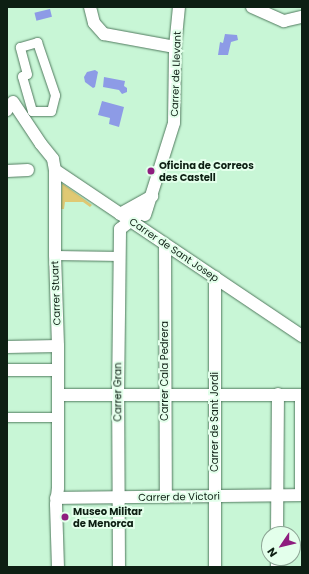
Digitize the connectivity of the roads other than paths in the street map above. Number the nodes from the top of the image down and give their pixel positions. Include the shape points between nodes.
1 (90, 7) edge
2 (180, 7) edge
3 (252, 7) edge
4 (302, 17) edge
5 (175, 47) junction
6 (10, 106) edge
7 (51, 111) joint
8 (54, 165) junction
9 (28, 170) dead end
10 (7, 171) edge
11 (152, 196) junction
12 (147, 208) junction
13 (124, 217) junction
14 (140, 227) junction
15 (165, 244) junction
16 (55, 255) junction
17 (120, 256) junction
18 (215, 277) junction
19 (302, 336) edge
20 (58, 346) junction
21 (7, 347) edge
22 (7, 370) edge
23 (58, 370) junction
24 (58, 394) junction
25 (215, 394) junction
26 (278, 394) junction
27 (118, 395) junction
28 (166, 395) junction
29 (302, 395) edge
30 (7, 417) edge
31 (58, 417) junction
32 (302, 495) edge
33 (215, 496) junction
34 (277, 496) junction
35 (166, 497) junction
36 (56, 498) junction
37 (120, 498) junction
38 (277, 526) edge
39 (58, 567) edge
40 (120, 567) edge
41 (215, 567) edge

1 - 5 street via 94,23 104,34
2 - 5 street, Carrer de Llevant
3 - 4 street via 284,21
5 - 11 street, Carrer de Llevant via 174,123
6 - 8 street, Carrer de Sant Josep via 41,144
7 - 7 street via 32,111 22,76 27,74 20,47 37,42 55,95
8 - 13 street, Carrer de Sant Josep
8 - 16 street, Carrer Stuart
9 - 10 street
11 - 12 street, Carrer de Llevant
11 - 13 street
12 - 13 street
12 - 14 street, Carrer de Llevant
13 - 14 street, Carrer de Sant Josep
13 - 17 street, Carrer Gran via 120,229
14 - 15 street, Carrer de Sant Josep
15 - 18 street, Carrer de Sant Josep
15 - 28 street, Carrer Cala Pedrera
16 - 17 street
16 - 20 street, Carrer Stuart
17 - 27 street, Carrer Gran
18 - 19 street, Carrer de Sant Josep
18 - 25 street, Carrer de Sant Jordi
20 - 21 street
20 - 23 street, Carrer Stuart
22 - 23 street
23 - 24 street, Carrer Stuart
24 - 27 street
24 - 31 street, Carrer Stuart
25 - 26 street
25 - 28 street
25 - 33 street, Carrer de Sant Jordi
26 - 29 street
26 - 34 street
27 - 28 street
27 - 37 street, Carrer Gran
28 - 35 street, Carrer Cala Pedrera
29 - 32 street
30 - 31 street
31 - 36 street, Carrer Stuart
32 - 34 street, Carrer de Victori
33 - 34 street, Carrer de Victori
33 - 35 street, Carrer de Victori
33 - 41 street, Carrer de Sant Jordi
34 - 38 street
35 - 37 street, Carrer de Victori
36 - 37 street, Carrer de Victori
36 - 39 street, Carrer Stuart
37 - 40 street, Carrer Gran

